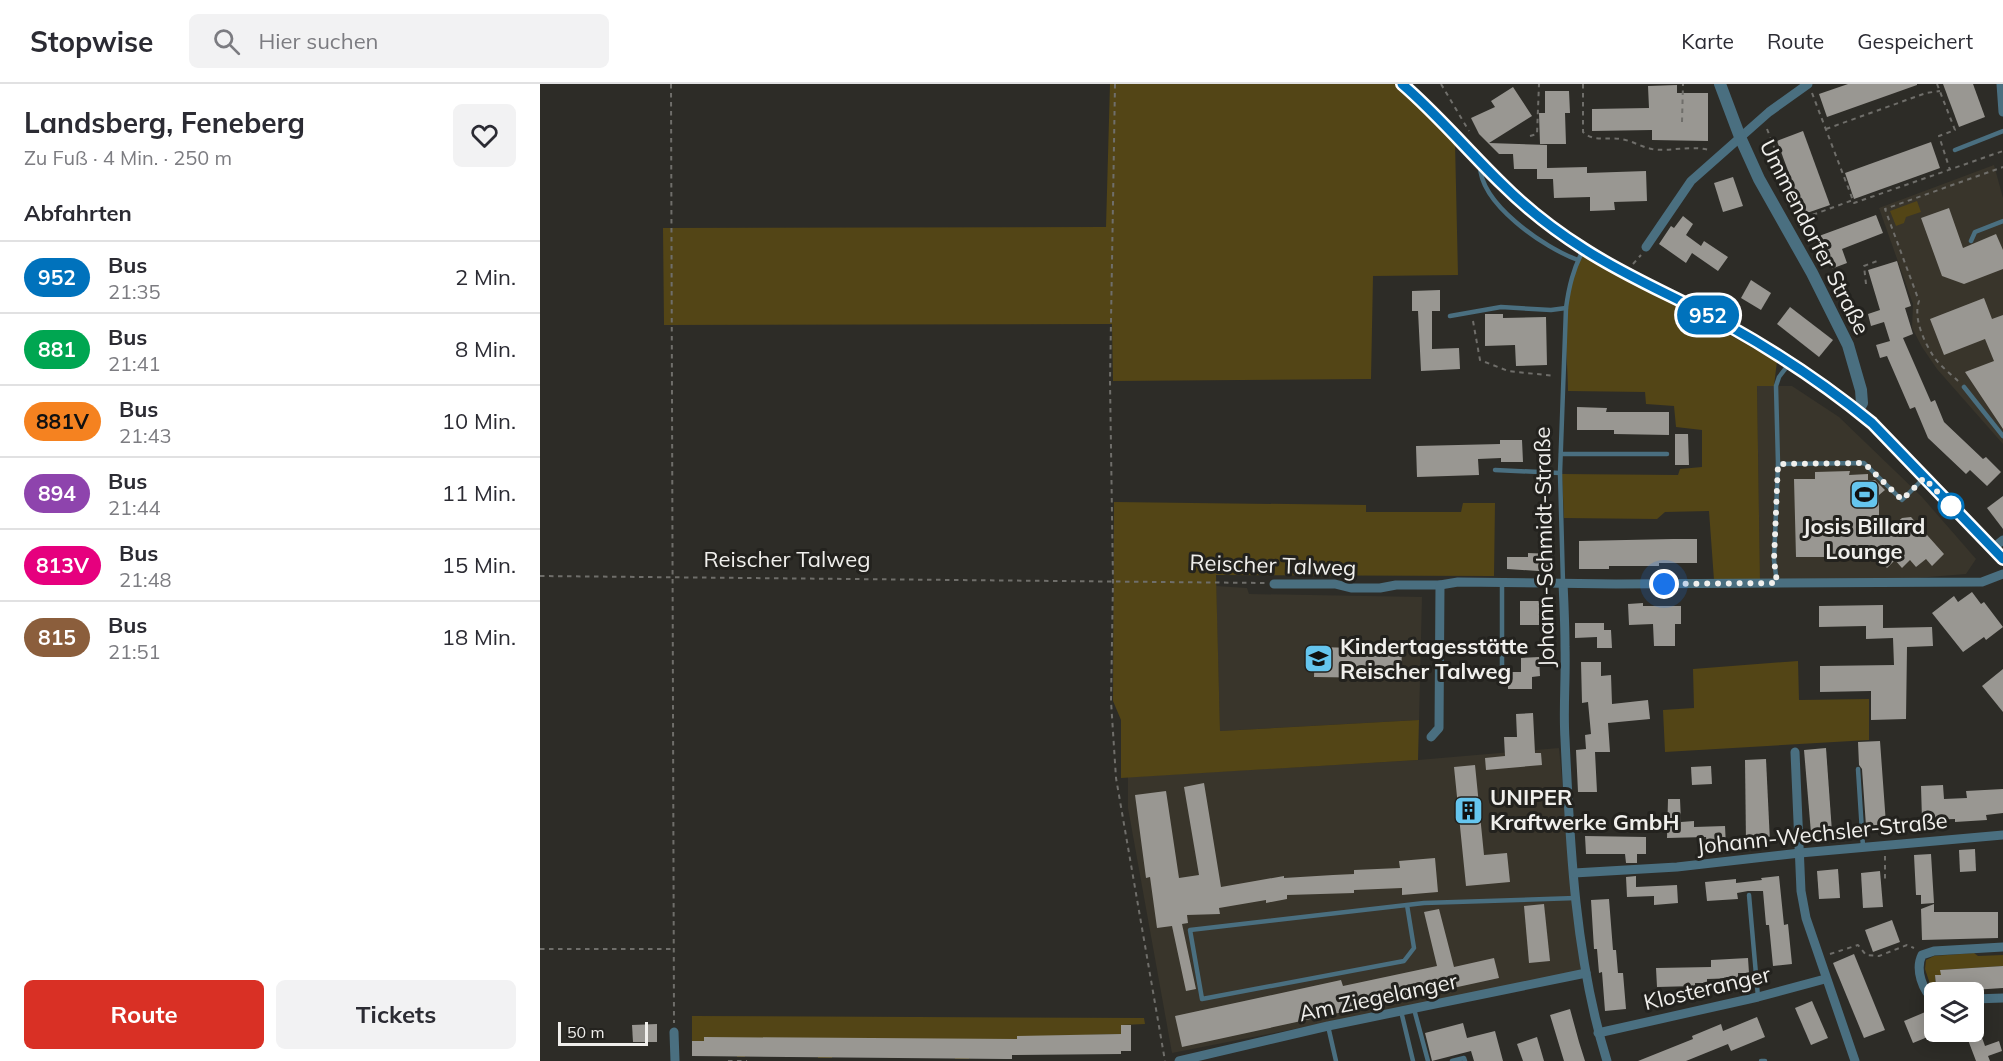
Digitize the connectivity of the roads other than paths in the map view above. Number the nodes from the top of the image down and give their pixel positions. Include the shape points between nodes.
1 (1402, 84) edge
2 (1720, 84) edge
3 (2001, 84) edge
4 (1810, 88) edge
5 (2003, 109) edge
6 (2003, 132) edge
7 (1740, 137) junction
8 (1955, 150) dead end
9 (1480, 161) junction
10 (2003, 221) edge
11 (1971, 241) dead end
12 (1646, 246) dead end
13 (1581, 254) junction
14 (1566, 308) junction
15 (1450, 316) dead end
16 (1790, 362) junction
17 (1964, 387) road end
18 (1857, 411) junction
19 (2003, 436) edge
20 (1561, 454) junction
21 (1667, 454) dead end
22 (1778, 464) junction
23 (1495, 470) dead end
24 (1560, 473) junction
25 (1924, 478) junction
26 (1998, 544) edge
27 (2003, 559) edge
28 (2003, 574) edge
29 (1502, 582) junction
30 (1563, 583) junction
31 (1777, 583) junction
32 (1274, 584) road end
33 (1440, 585) junction
34 (1502, 684) dead end
35 (1431, 737) dead end
36 (1795, 752) dead end
37 (1858, 769) dead end
38 (2003, 835) edge
39 (1863, 847) junction
40 (1800, 852) junction
41 (1574, 873) junction
42 (1749, 894) dead end
43 (1576, 898) junction
44 (1407, 905) junction
45 (2003, 947) edge
46 (1586, 973) junction
47 (1825, 979) junction
48 (1924, 985) edge
49 (1758, 997) junction
50 (2003, 998) edge
51 (1984, 999) edge
52 (1414, 1009) junction
53 (1401, 1011) junction
54 (1328, 1026) junction
55 (675, 1032) road end
56 (1598, 1032) junction
57 (675, 1061) edge
58 (1179, 1061) edge
59 (1336, 1061) edge
60 (1413, 1061) edge
61 (1428, 1061) edge
62 (1452, 1061) edge
63 (1465, 1061) edge
64 (1607, 1061) edge
65 (1855, 1061) edge

1 - 9 street
2 - 7 street, Ummendorfer Straße
3 - 5 street
4 - 7 street via 1763,117
6 - 8 lane
7 - 12 street via 1691,182
7 - 18 street, Ummendorfer Straße via 1848,345 1861,390 1862,403
9 - 13 street
9 - 13 lane via 1484,185 1508,215 1554,249
10 - 11 lane via 1975,232
13 - 14 lane, Johann-Schmidt-Straße via 1569,284
13 - 16 street via 1727,325
14 - 15 lane via 1501,307
14 - 20 lane, Johann-Schmidt-Straße
16 - 18 street
16 - 22 lane via 1776,386
17 - 19 lane
18 - 25 street
20 - 21 lane
20 - 24 lane, Johann-Schmidt-Straße
22 - 25 lane via 1864,463 1902,500
22 - 31 lane via 1774,560
23 - 24 lane
24 - 30 lane, Johann-Schmidt-Straße
25 - 26 street
26 - 27 street
28 - 31 street, Reischer Talweg via 1982,582
29 - 30 street, Reischer Talweg
29 - 33 street, Reischer Talweg
29 - 34 lane
30 - 31 street, Reischer Talweg
30 - 41 street, Johann-Schmidt-Straße via 1565,740
32 - 33 street, Reischer Talweg via 1335,584 1351,588
33 - 35 street via 1438,728
36 - 40 street
37 - 39 lane
38 - 39 street, Johann-Wechsler-Straße
39 - 40 street, Johann-Wechsler-Straße
40 - 41 street, Johann-Wechsler-Straße via 1677,867
40 - 47 street via 1806,918
41 - 43 street, Johann-Schmidt-Straße
42 - 49 lane
43 - 44 lane
43 - 46 street, Johann-Schmidt-Straße
44 - 44 lane via 1190,930 1202,999 1404,961 1414,948
45 - 48 street via 1922,955 1919,973
46 - 52 street, Am Ziegelanger
46 - 56 street, Johann-Schmidt-Straße
47 - 49 street, Klosteranger
47 - 65 street
49 - 56 street, Klosteranger
50 - 51 street
52 - 53 street, Am Ziegelanger
52 - 61 lane
53 - 54 street, Am Ziegelanger
53 - 60 lane
54 - 58 street, Am Ziegelanger
54 - 59 lane
55 - 57 street
56 - 64 street, Johann-Schmidt-Straße
62 - 63 lane

